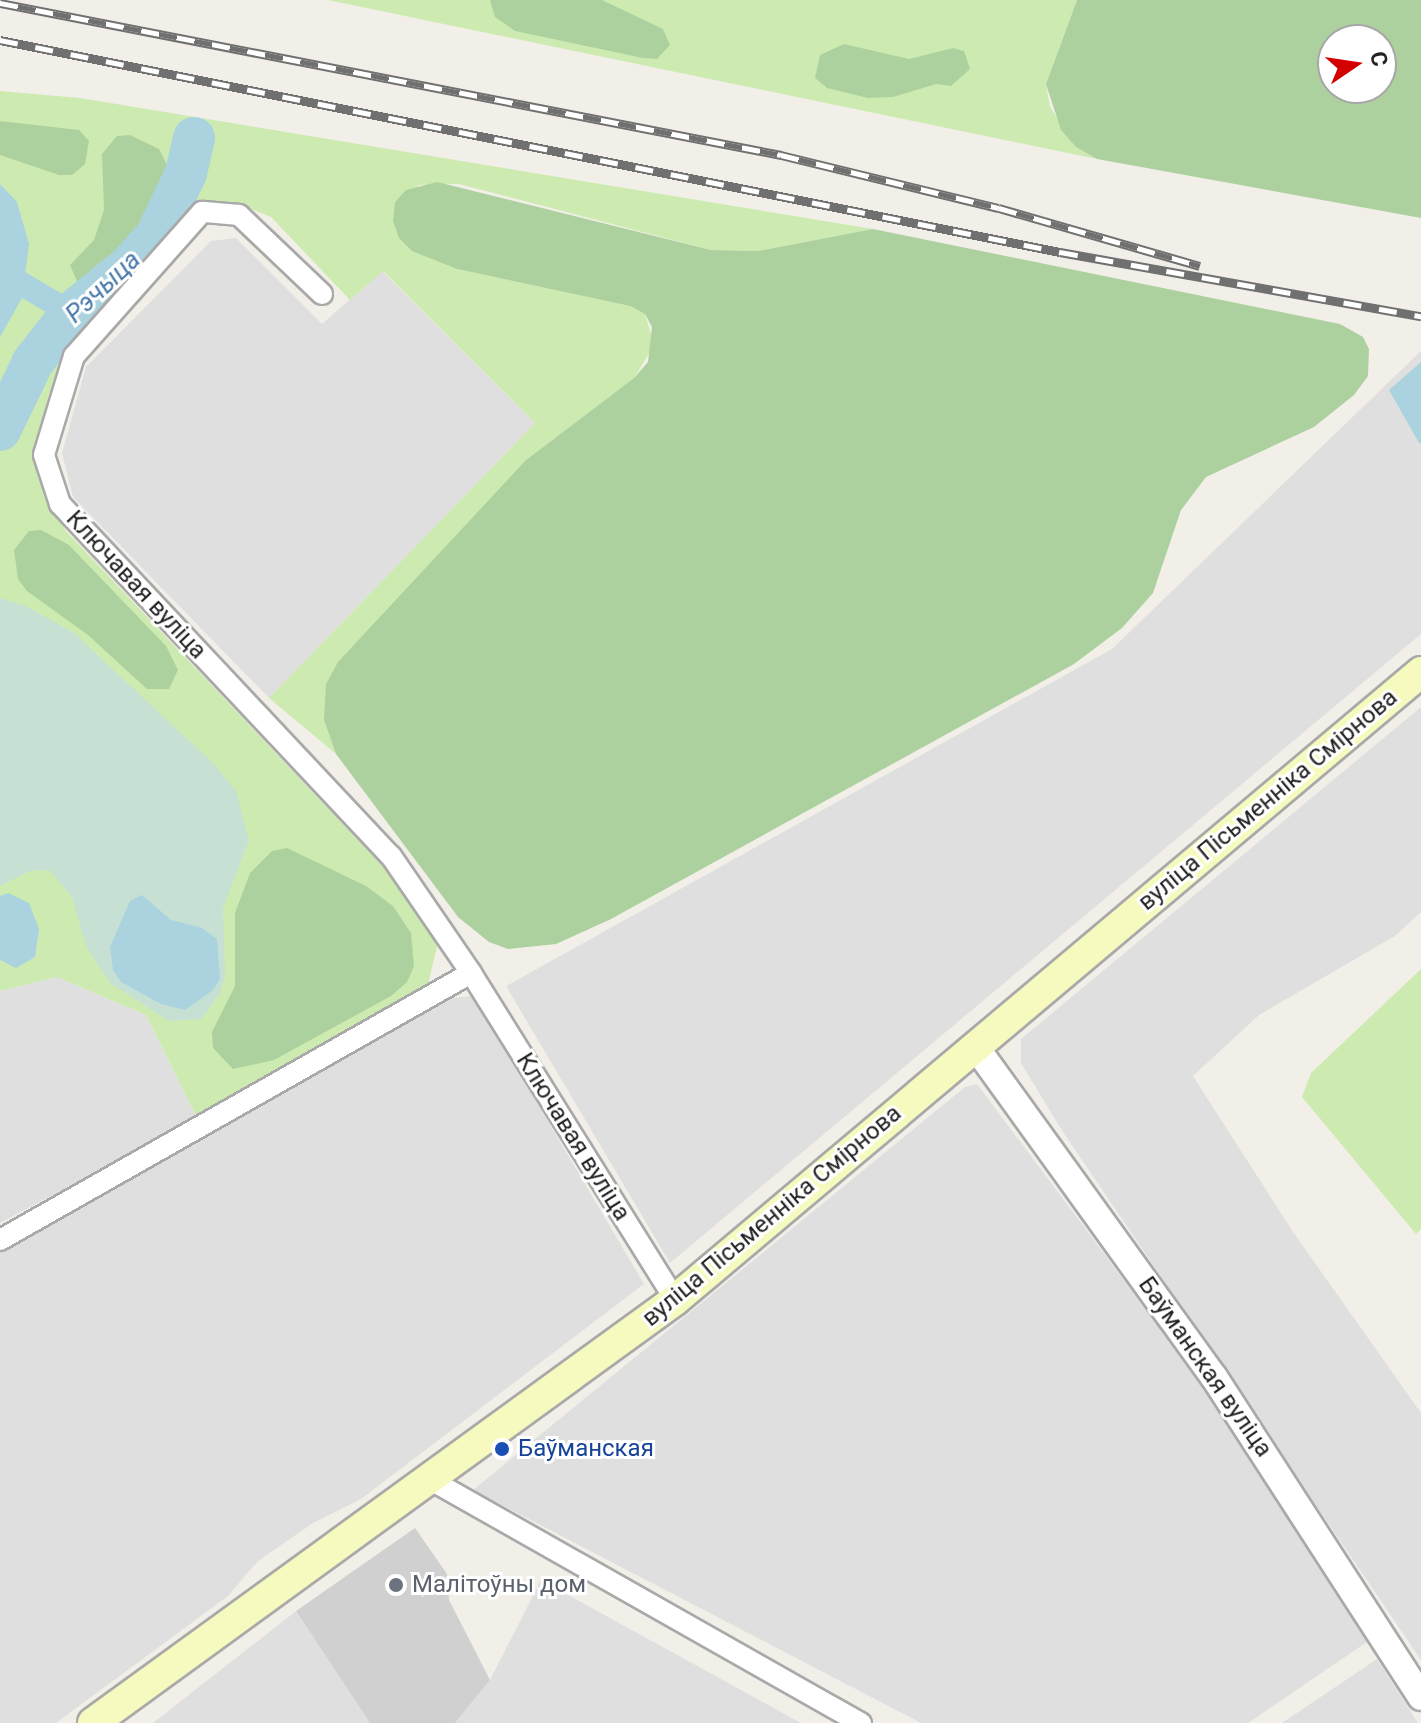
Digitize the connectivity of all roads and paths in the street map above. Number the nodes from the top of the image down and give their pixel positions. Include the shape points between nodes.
1 (322, 294) dead end
2 (1421, 672) edge
3 (471, 973) junction
4 (975, 1046) junction
5 (0, 1240) edge
6 (675, 1300) junction
7 (431, 1480) junction
8 (1421, 1697) edge
9 (93, 1723) edge
10 (861, 1723) edge

1 - 3 street, Ключавая вуліца via 239,215 202,212 74,356 44,455 60,504 391,856
2 - 4 main road, вуліца Пісьменніка Смірнова
3 - 5 street
3 - 6 street, Ключавая вуліца
4 - 6 main road, вуліца Пісьменніка Смірнова
4 - 8 street, Баўманская вуліца via 1214,1377
6 - 7 main road, вуліца Пісьменніка Смірнова
7 - 9 main road, вуліца Пісьменніка Смірнова
7 - 10 street

